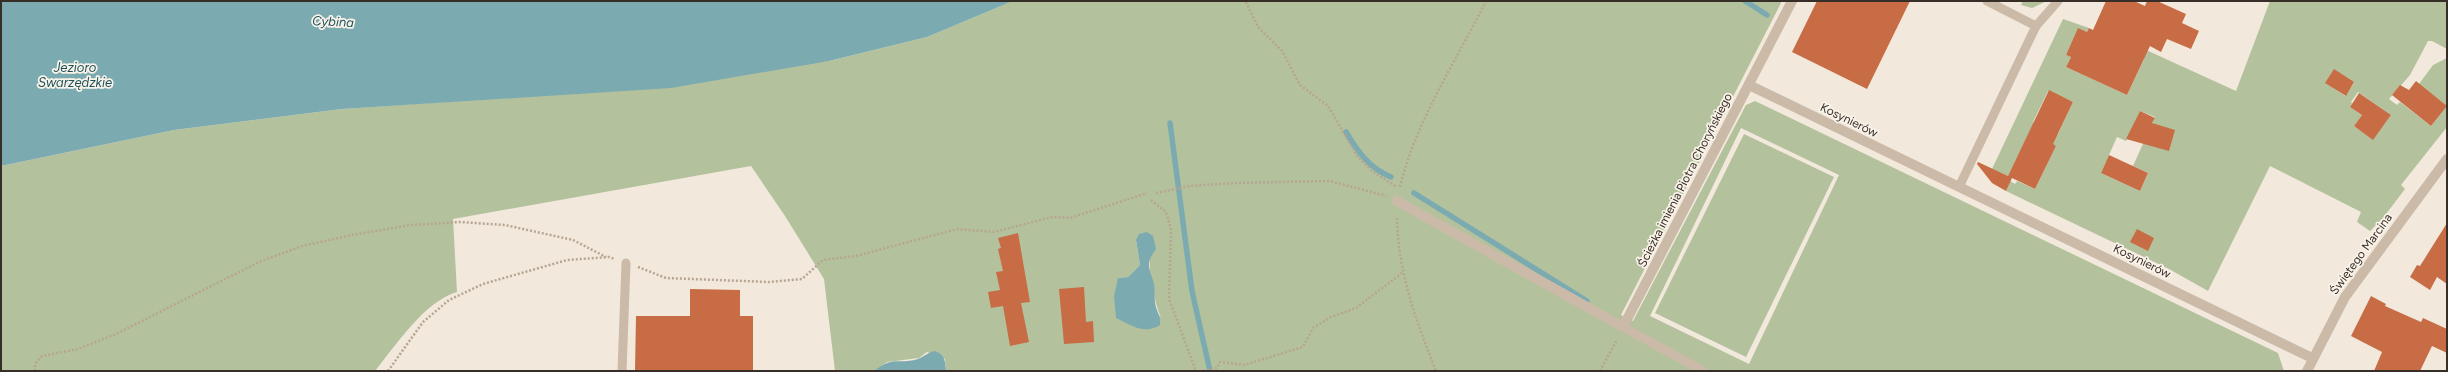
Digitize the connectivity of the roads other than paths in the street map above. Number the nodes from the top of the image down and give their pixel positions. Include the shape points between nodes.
1 (1792, 1) edge
2 (1987, 1) edge
3 (2058, 1) edge
4 (2036, 26) junction
5 (1749, 85) junction
6 (2447, 159) edge
7 (1959, 187) junction
8 (1397, 201) road end
9 (626, 263) road end
10 (1623, 327) junction
11 (2312, 358) junction
12 (622, 371) edge
13 (1702, 371) edge
14 (2307, 371) edge

1 - 5 street, Ścieżka imienia Piotra Choryńskiego
2 - 4 lane
3 - 4 lane
4 - 7 lane
5 - 7 street, Kosynierów
5 - 10 street, Ścieżka imienia Piotra Choryńskiego
6 - 11 street, Świętego Marcina via 2359,276
7 - 11 street, Kosynierów
8 - 10 street
9 - 12 lane
10 - 13 lane
11 - 14 street, Świętego Marcina

